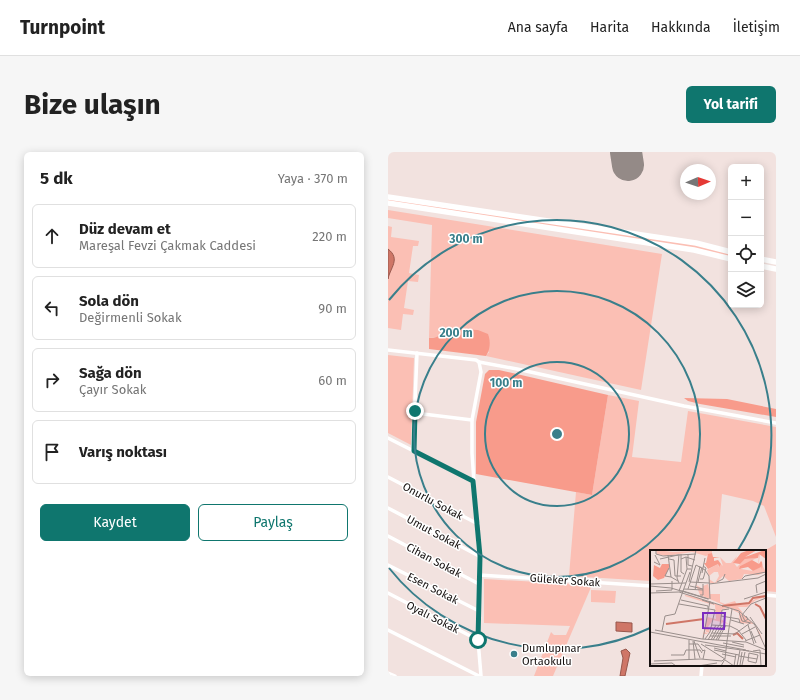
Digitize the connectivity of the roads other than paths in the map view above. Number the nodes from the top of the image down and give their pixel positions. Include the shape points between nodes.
1 (388, 197) edge
2 (388, 203) edge
3 (728, 251) edge
4 (728, 258) edge
5 (764, 260) edge
6 (776, 262) edge
7 (764, 267) edge
8 (776, 269) edge
9 (388, 350) edge
10 (418, 353) junction
11 (479, 362) junction
12 (415, 413) junction
13 (472, 420) junction
14 (776, 423) edge
15 (388, 438) edge
16 (414, 451) junction
17 (388, 477) edge
18 (473, 481) junction
19 (388, 508) edge
20 (478, 524) junction
21 (388, 536) edge
22 (480, 556) junction
23 (388, 565) edge
24 (479, 575) junction
25 (479, 584) junction
26 (650, 586) edge
27 (388, 593) edge
28 (766, 595) edge
29 (776, 596) edge
30 (479, 611) junction
31 (388, 630) edge
32 (478, 640) junction
33 (702, 666) edge
34 (388, 673) edge
35 (394, 676) edge
36 (480, 676) edge
37 (701, 676) edge

1 - 3 main road via 696,243
2 - 4 main road via 686,249
5 - 6 main road
7 - 8 main road
9 - 10 street
10 - 11 street
10 - 12 street
11 - 13 street via 481,372
11 - 14 street
12 - 13 street
12 - 16 street
13 - 18 street
15 - 16 street
16 - 18 street
17 - 20 street, Onurlu Sokak
18 - 20 street
19 - 22 street, Umut Sokak
20 - 22 street
21 - 25 street, Cihan Sokak
22 - 24 street
23 - 30 street, Esen Sokak
24 - 25 street
24 - 26 street, Güleker Sokak
25 - 30 street
27 - 32 street, Oyalı Sokak
28 - 29 street
30 - 32 street
31 - 36 street
32 - 36 street
33 - 37 street
34 - 35 street

